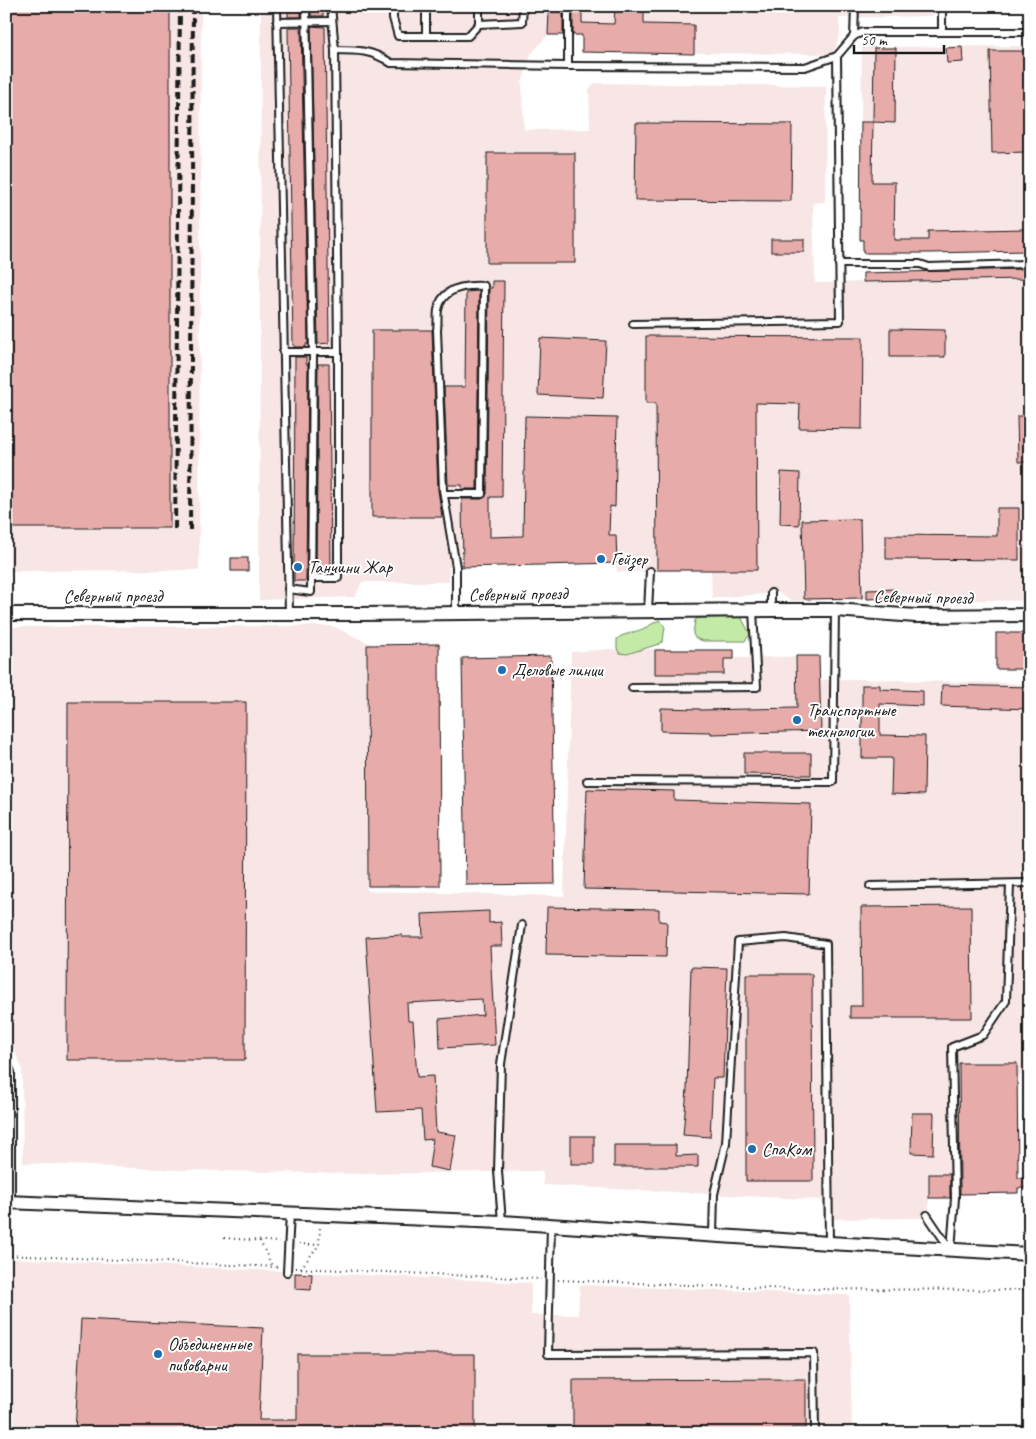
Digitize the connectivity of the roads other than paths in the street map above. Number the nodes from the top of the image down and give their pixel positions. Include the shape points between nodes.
1 (277, 6) edge
2 (306, 6) edge
3 (331, 6) edge
4 (393, 6) edge
5 (426, 6) edge
6 (479, 6) edge
7 (523, 6) edge
8 (568, 6) edge
9 (855, 6) edge
10 (942, 6) edge
11 (306, 21) junction
12 (331, 21) junction
13 (277, 22) junction
14 (479, 24) junction
15 (942, 31) junction
16 (1030, 32) edge
17 (426, 36) junction
18 (854, 36) junction
19 (335, 50) junction
20 (837, 56) junction
21 (568, 66) junction
22 (839, 264) junction
23 (1025, 264) dead end
24 (633, 324) dead end
25 (283, 352) junction
26 (313, 352) junction
27 (338, 352) junction
28 (444, 494) junction
29 (650, 571) dead end
30 (311, 578) junction
31 (288, 590) junction
32 (771, 594) dead end
33 (753, 610) junction
34 (771, 610) junction
35 (835, 610) junction
36 (648, 611) junction
37 (456, 613) junction
38 (6, 614) edge
39 (289, 614) junction
40 (1030, 615) edge
41 (632, 688) dead end
42 (587, 781) dead end
43 (1010, 884) junction
44 (1030, 884) edge
45 (870, 886) dead end
46 (522, 925) dead end
47 (6, 1060) edge
48 (9, 1202) edge
49 (290, 1213) junction
50 (926, 1215) dead end
51 (502, 1222) junction
52 (551, 1225) junction
53 (713, 1235) junction
54 (829, 1243) junction
55 (951, 1250) junction
56 (1030, 1254) edge
57 (288, 1270) road end
58 (815, 1433) edge

1 - 13 lane
2 - 11 lane
3 - 12 lane
4 - 17 lane via 398,36
5 - 17 lane
6 - 14 lane
7 - 14 lane via 522,22
8 - 21 lane
9 - 18 lane
10 - 15 lane
11 - 12 lane
11 - 13 lane
11 - 26 lane
12 - 19 lane
13 - 25 lane
14 - 17 lane via 468,36
15 - 16 lane
15 - 18 lane via 863,32
18 - 20 lane
19 - 21 lane via 365,51 391,63
19 - 27 lane
20 - 21 lane via 805,67
20 - 22 lane
22 - 23 lane via 920,264 929,267
22 - 24 lane via 840,321
25 - 26 lane
25 - 31 lane
26 - 27 lane
26 - 30 lane
27 - 30 lane via 338,578
28 - 28 lane via 438,308 446,295 456,288 484,286 482,494
28 - 37 lane via 456,567
29 - 36 lane
30 - 31 lane via 311,592
31 - 39 lane
32 - 34 lane
33 - 34 street, Северный проезд
33 - 36 street, Северный проезд
33 - 41 lane via 757,687
34 - 35 street, Северный проезд
35 - 40 street, Северный проезд via 916,616
35 - 42 lane via 833,782
36 - 37 street, Северный проезд
37 - 39 street, Северный проезд
38 - 39 street, Северный проезд
43 - 44 lane
43 - 45 lane
43 - 55 lane via 1006,1001 983,1035 952,1047 955,1198
46 - 51 lane via 500,1064 498,1171
47 - 48 lane via 11,1072
48 - 49 street
49 - 51 street
49 - 57 lane
50 - 55 lane
51 - 52 street
52 - 53 street
52 - 58 lane via 548,1354 814,1353
53 - 54 street
53 - 54 lane via 714,1194 726,1143 738,942 786,938 826,944
54 - 55 street
55 - 56 street

